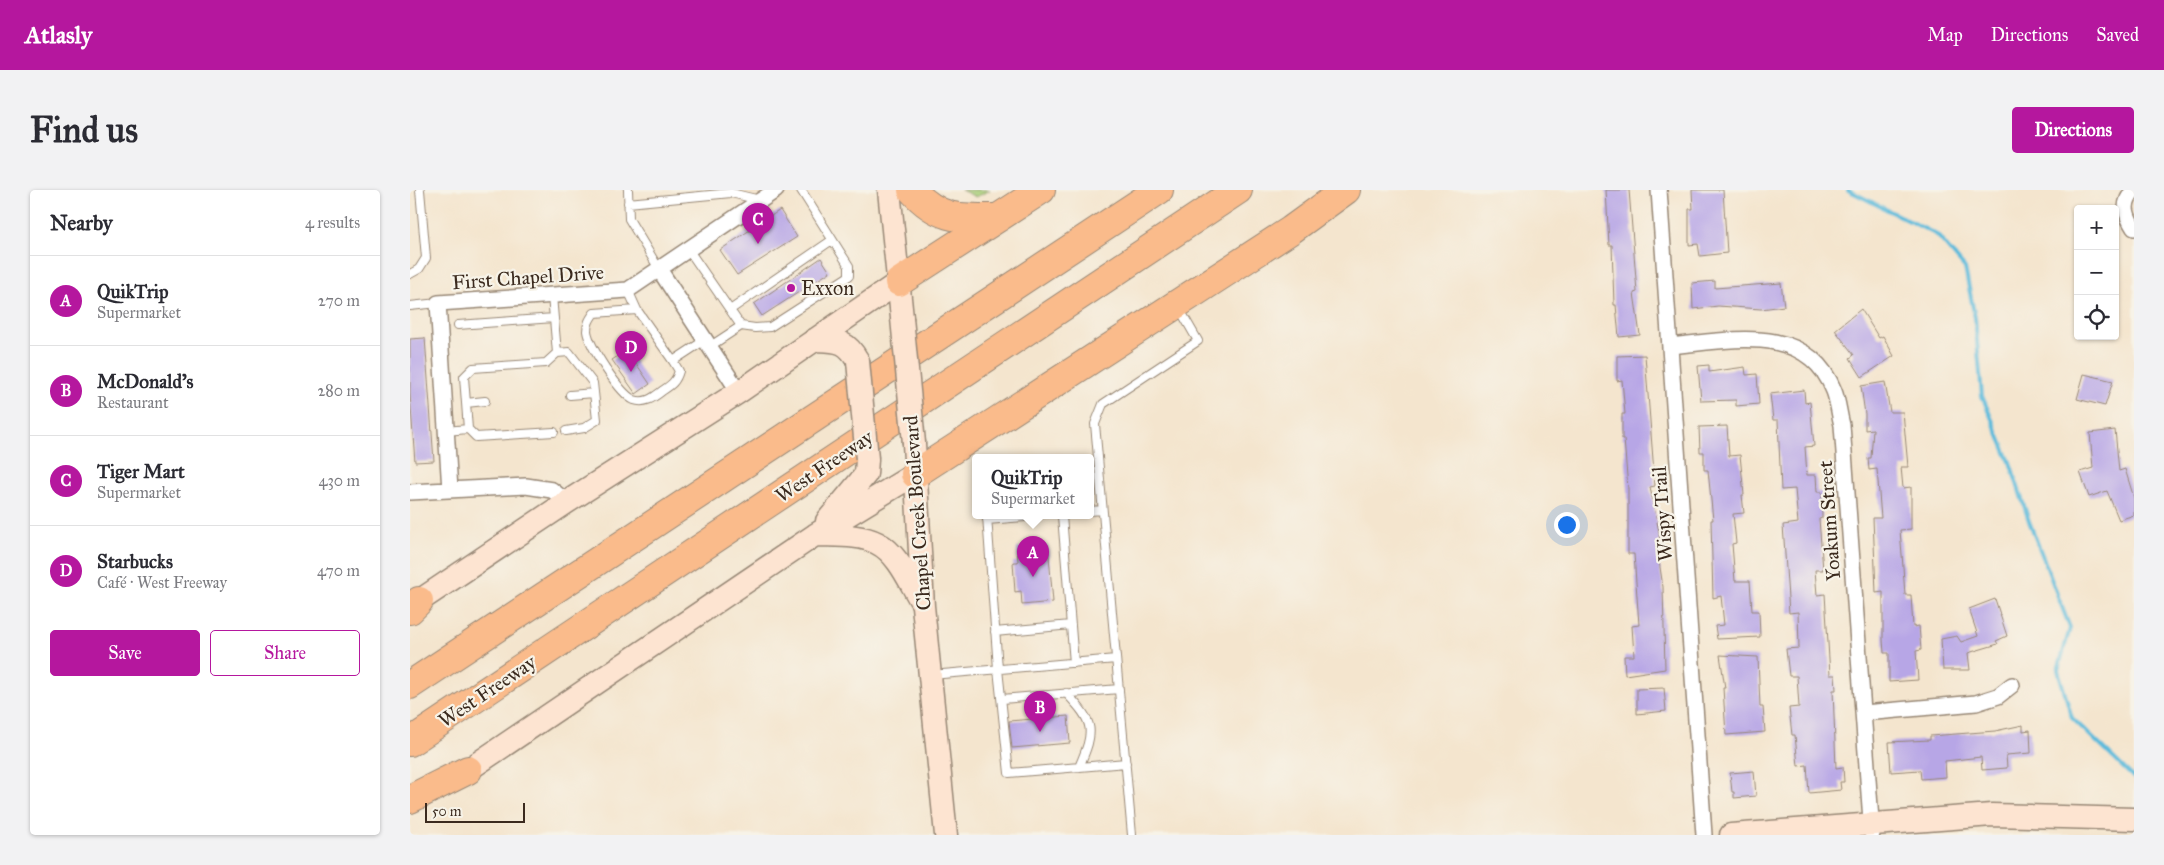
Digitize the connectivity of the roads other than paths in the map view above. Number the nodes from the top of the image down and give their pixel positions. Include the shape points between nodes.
1 (420, 190) edge
2 (628, 190) edge
3 (776, 190) edge
4 (801, 190) edge
5 (889, 190) edge
6 (912, 190) edge
7 (1041, 190) edge
8 (1159, 190) edge
9 (1238, 190) edge
10 (1346, 190) edge
11 (1660, 190) edge
12 (2134, 190) edge
13 (761, 200) junction
14 (628, 203) junction
15 (998, 218) junction
16 (2134, 228) edge
17 (832, 240) junction
18 (688, 249) junction
19 (659, 270) junction
20 (410, 274) edge
21 (899, 282) junction
22 (628, 290) junction
23 (552, 296) junction
24 (438, 304) junction
25 (1176, 305) junction
26 (410, 306) edge
27 (637, 310) junction
28 (730, 310) junction
29 (554, 318) junction
30 (458, 325) dead end
31 (741, 326) junction
32 (814, 340) junction
33 (707, 343) junction
34 (1670, 346) junction
35 (557, 353) junction
36 (673, 361) junction
37 (739, 392) junction
38 (594, 393) junction
39 (570, 396) dead end
40 (486, 401) dead end
41 (466, 403) junction
42 (468, 429) junction
43 (446, 431) junction
44 (566, 431) dead end
45 (554, 432) dead end
46 (1094, 459) edge
47 (915, 474) junction
48 (450, 490) junction
49 (410, 492) edge
50 (567, 502) junction
51 (1102, 510) junction
52 (1094, 511) edge
53 (987, 519) edge
54 (1062, 519) edge
55 (815, 535) junction
56 (413, 606) edge
57 (923, 606) junction
58 (1071, 625) junction
59 (996, 632) junction
60 (1116, 659) junction
61 (1074, 663) junction
62 (998, 669) junction
63 (930, 675) junction
64 (2012, 684) dead end
65 (410, 685) edge
66 (1119, 689) junction
67 (1066, 694) junction
68 (1002, 699) junction
69 (1864, 713) junction
70 (410, 742) edge
71 (1126, 763) junction
72 (1079, 767) junction
73 (468, 770) junction
74 (410, 800) edge
75 (410, 808) edge
76 (2134, 820) edge
77 (1872, 829) edge
78 (946, 835) edge
79 (1132, 835) edge
80 (1704, 835) edge
81 (1730, 835) edge

1 - 20 lane via 426,258 419,269
2 - 14 lane
3 - 13 street, First Chapel Drive
4 - 17 lane
5 - 21 main road, Chapel Creek Boulevard
6 - 15 highway via 922,202 941,214
7 - 15 highway
8 - 65 highway
9 - 70 highway, West Freeway
10 - 25 highway
11 - 34 street, Wispy Trail
12 - 16 street via 2127,198 2125,210
13 - 14 lane via 731,193
13 - 18 street, First Chapel Drive
14 - 19 lane via 629,218
15 - 21 highway
17 - 28 lane
17 - 31 lane via 849,266 849,276 770,327
18 - 19 street, First Chapel Drive
18 - 28 lane
19 - 22 street, First Chapel Drive
19 - 33 street
21 - 32 main road
21 - 47 main road, Chapel Creek Boulevard, bridge
22 - 23 street, First Chapel Drive
22 - 27 lane
23 - 24 street, First Chapel Drive
23 - 29 lane
24 - 26 lane
24 - 43 street, First Chapel Drive
25 - 46 lane via 1198,341 1103,404 1095,424
25 - 47 highway
27 - 36 lane
27 - 36 lane via 594,313 588,321 591,344 623,392 635,400 648,401 676,381 679,371
28 - 31 lane
29 - 30 lane
29 - 35 lane
31 - 33 lane
32 - 37 main road
32 - 55 main road, bridge via 844,343 858,360 868,459 866,474
33 - 36 lane
33 - 37 street
34 - 69 street, Yoakum Street via 1760,338 1791,345 1819,365 1834,391 1842,425
34 - 80 street, Wispy Trail
35 - 38 lane via 569,352 593,383
35 - 41 lane via 546,363 473,368 464,377
37 - 50 main road
38 - 39 lane
38 - 44 lane via 596,420 584,428
40 - 41 lane
41 - 42 lane
42 - 43 lane
42 - 45 lane via 476,437
43 - 48 street, First Chapel Drive
46 - 51 lane
47 - 55 main road
47 - 57 main road, Chapel Creek Boulevard
48 - 49 street
48 - 50 street via 526,486 552,490
50 - 56 main road
51 - 52 lane
51 - 60 lane
53 - 59 lane
54 - 58 lane
55 - 57 main road via 852,537 877,543 896,560
55 - 73 main road
57 - 63 main road, Chapel Creek Boulevard
58 - 59 lane
58 - 61 lane
59 - 62 lane
60 - 61 lane
60 - 66 lane
61 - 62 lane
62 - 63 lane
62 - 68 lane
63 - 78 main road, Chapel Creek Boulevard
64 - 69 street via 1998,696 1976,703
66 - 67 lane
66 - 71 lane
67 - 68 lane
67 - 72 lane via 1085,712 1090,724 1087,748
68 - 72 lane via 1010,773
69 - 77 street, Yoakum Street
71 - 72 lane
71 - 79 lane
73 - 74 highway
73 - 75 main road
76 - 77 main road via 1992,815
77 - 81 main road

